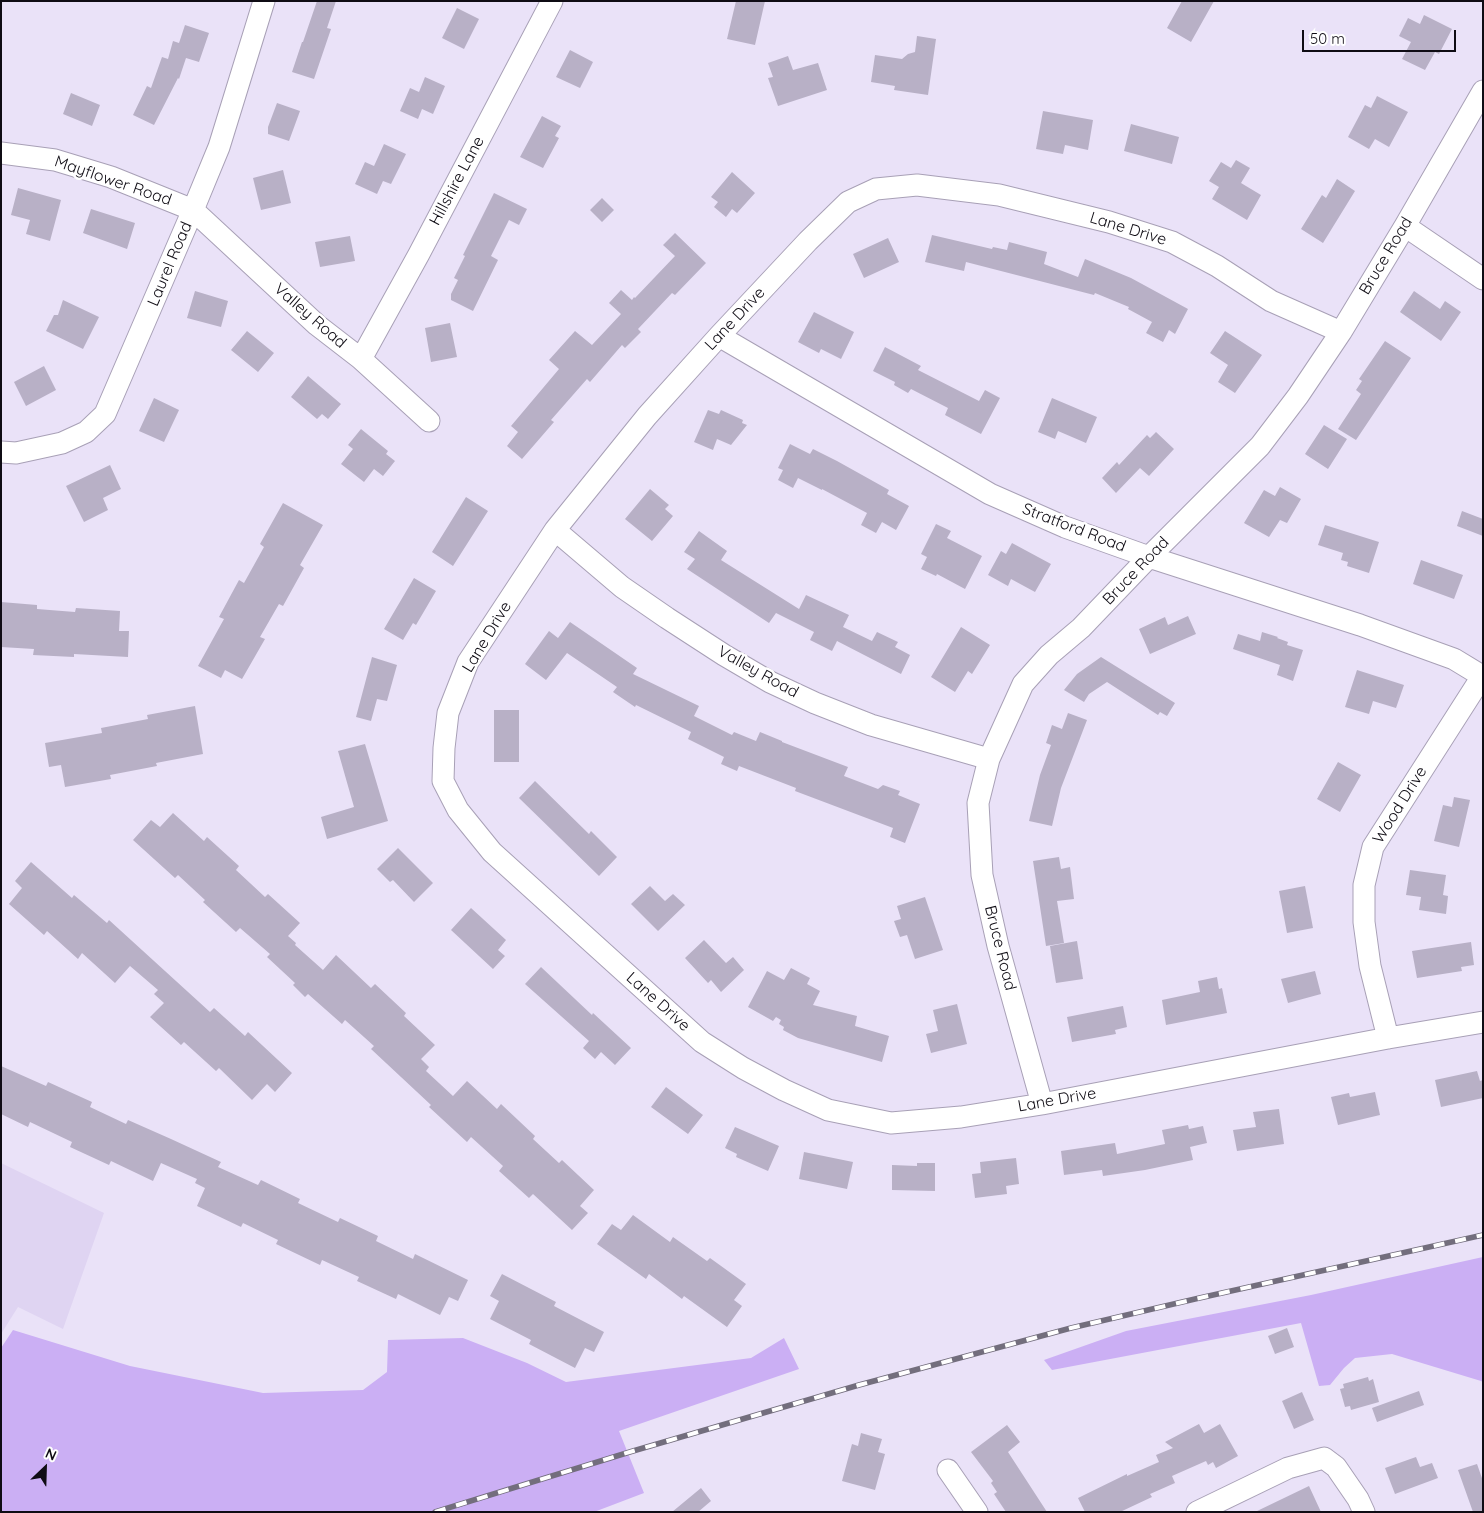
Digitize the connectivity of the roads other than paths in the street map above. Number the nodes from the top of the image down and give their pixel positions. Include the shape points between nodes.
1 (264, 1) edge
2 (552, 1) edge
3 (1483, 91) edge
4 (1, 153) edge
5 (193, 210) junction
6 (1405, 226) junction
7 (1483, 279) edge
8 (1341, 332) junction
9 (719, 336) junction
10 (361, 360) junction
11 (428, 421) dead end
12 (1, 452) edge
13 (555, 530) junction
14 (1149, 557) junction
15 (1483, 676) edge
16 (989, 759) junction
17 (1483, 1022) edge
18 (1388, 1038) junction
19 (1042, 1104) junction
20 (948, 1470) dead end
21 (977, 1512) edge
22 (1197, 1512) edge
23 (1364, 1512) edge

1 - 5 street, Laurel Road via 219,147
2 - 10 street, Hillshire Lane
3 - 6 street, Bruce Road
4 - 5 street, Mayflower Road via 55,160 111,177
5 - 10 street, Valley Road via 317,325
5 - 12 street, Laurel Road via 105,414 86,432 62,443 16,453
6 - 7 street
6 - 8 street, Bruce Road
8 - 9 street, Lane Drive via 1271,301 1172,242 1109,222 998,195 917,185 876,189 848,202
8 - 14 street, Bruce Road via 1260,446
9 - 13 street, Lane Drive via 647,416
9 - 14 street, Stratford Road via 990,494 1065,527
10 - 11 street, Valley Road
13 - 16 street, Valley Road via 622,587 770,682 871,725
13 - 19 street, Lane Drive via 468,662 448,712 443,781 458,810 492,852 702,1042 784,1090 828,1110 891,1123
14 - 15 street, Stratford Road via 1360,625 1454,659
14 - 16 street, Bruce Road via 1023,684
15 - 18 street, Wood Drive via 1373,848 1364,885 1364,922 1370,966
16 - 19 street, Bruce Road via 978,803 982,875 998,946
17 - 18 street, Lane Drive
18 - 19 street, Lane Drive
20 - 21 street
22 - 23 street via 1288,1468 1324,1458 1336,1467

